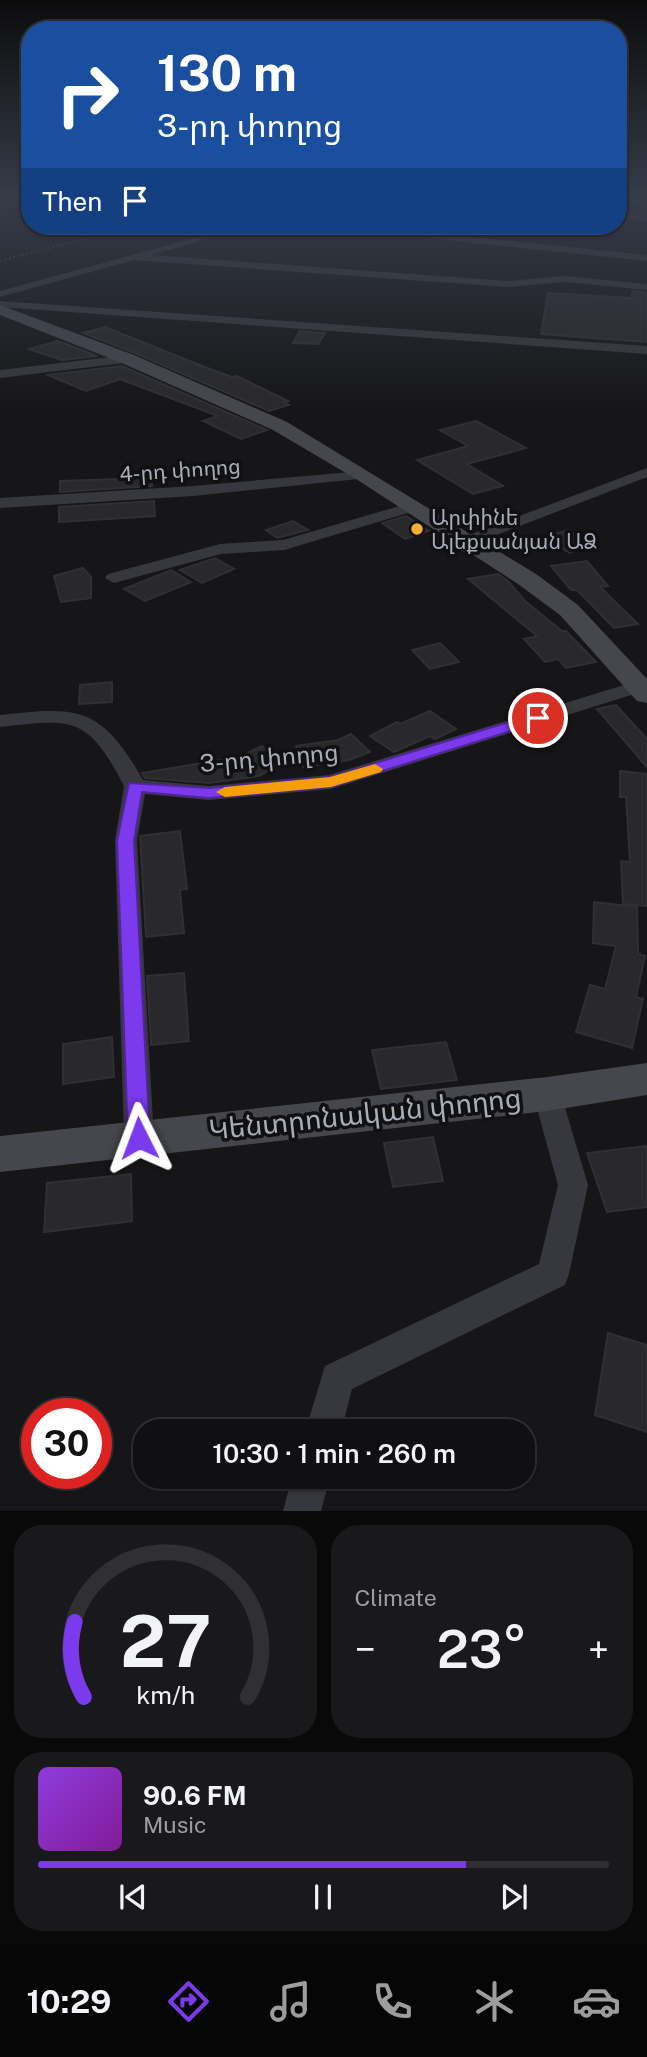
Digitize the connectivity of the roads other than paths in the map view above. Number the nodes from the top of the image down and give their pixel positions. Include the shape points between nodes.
1 (101, 269) edge
2 (292, 269) edge
3 (647, 287) edge
4 (0, 306) edge
5 (25, 321) junction
6 (647, 350) edge
7 (647, 358) edge
8 (128, 359) junction
9 (0, 374) edge
10 (647, 472) edge
11 (363, 475) junction
12 (0, 503) edge
13 (413, 507) junction
14 (467, 541) junction
15 (114, 578) dead end
16 (645, 688) edge
17 (0, 721) edge
18 (135, 786) junction
19 (647, 1079) edge
20 (547, 1094) junction
21 (139, 1138) junction
22 (0, 1154) edge
23 (326, 1419) edge
24 (308, 1489) edge
25 (302, 1511) edge

1 - 4 street
2 - 3 street via 508,284 565,279
4 - 5 main road
4 - 6 street
5 - 7 street via 60,315
5 - 8 main road
8 - 9 street
8 - 11 main road via 280,426
10 - 14 street
11 - 12 street, 4-րդ փողոց
11 - 13 main road
13 - 14 main road
13 - 15 street via 284,545 220,549
14 - 16 main road via 569,610
16 - 18 street, 3-րդ փողոց via 331,782 209,793
17 - 18 street via 55,716 85,721 122,761
18 - 21 street via 125,841
19 - 20 main road, Կենտրոնական փողոց
20 - 21 main road, Կենտրոնական փողոց
20 - 23 street via 573,1185 552,1274 337,1378
21 - 22 main road, Կենտրոնական փողոց
24 - 25 street

